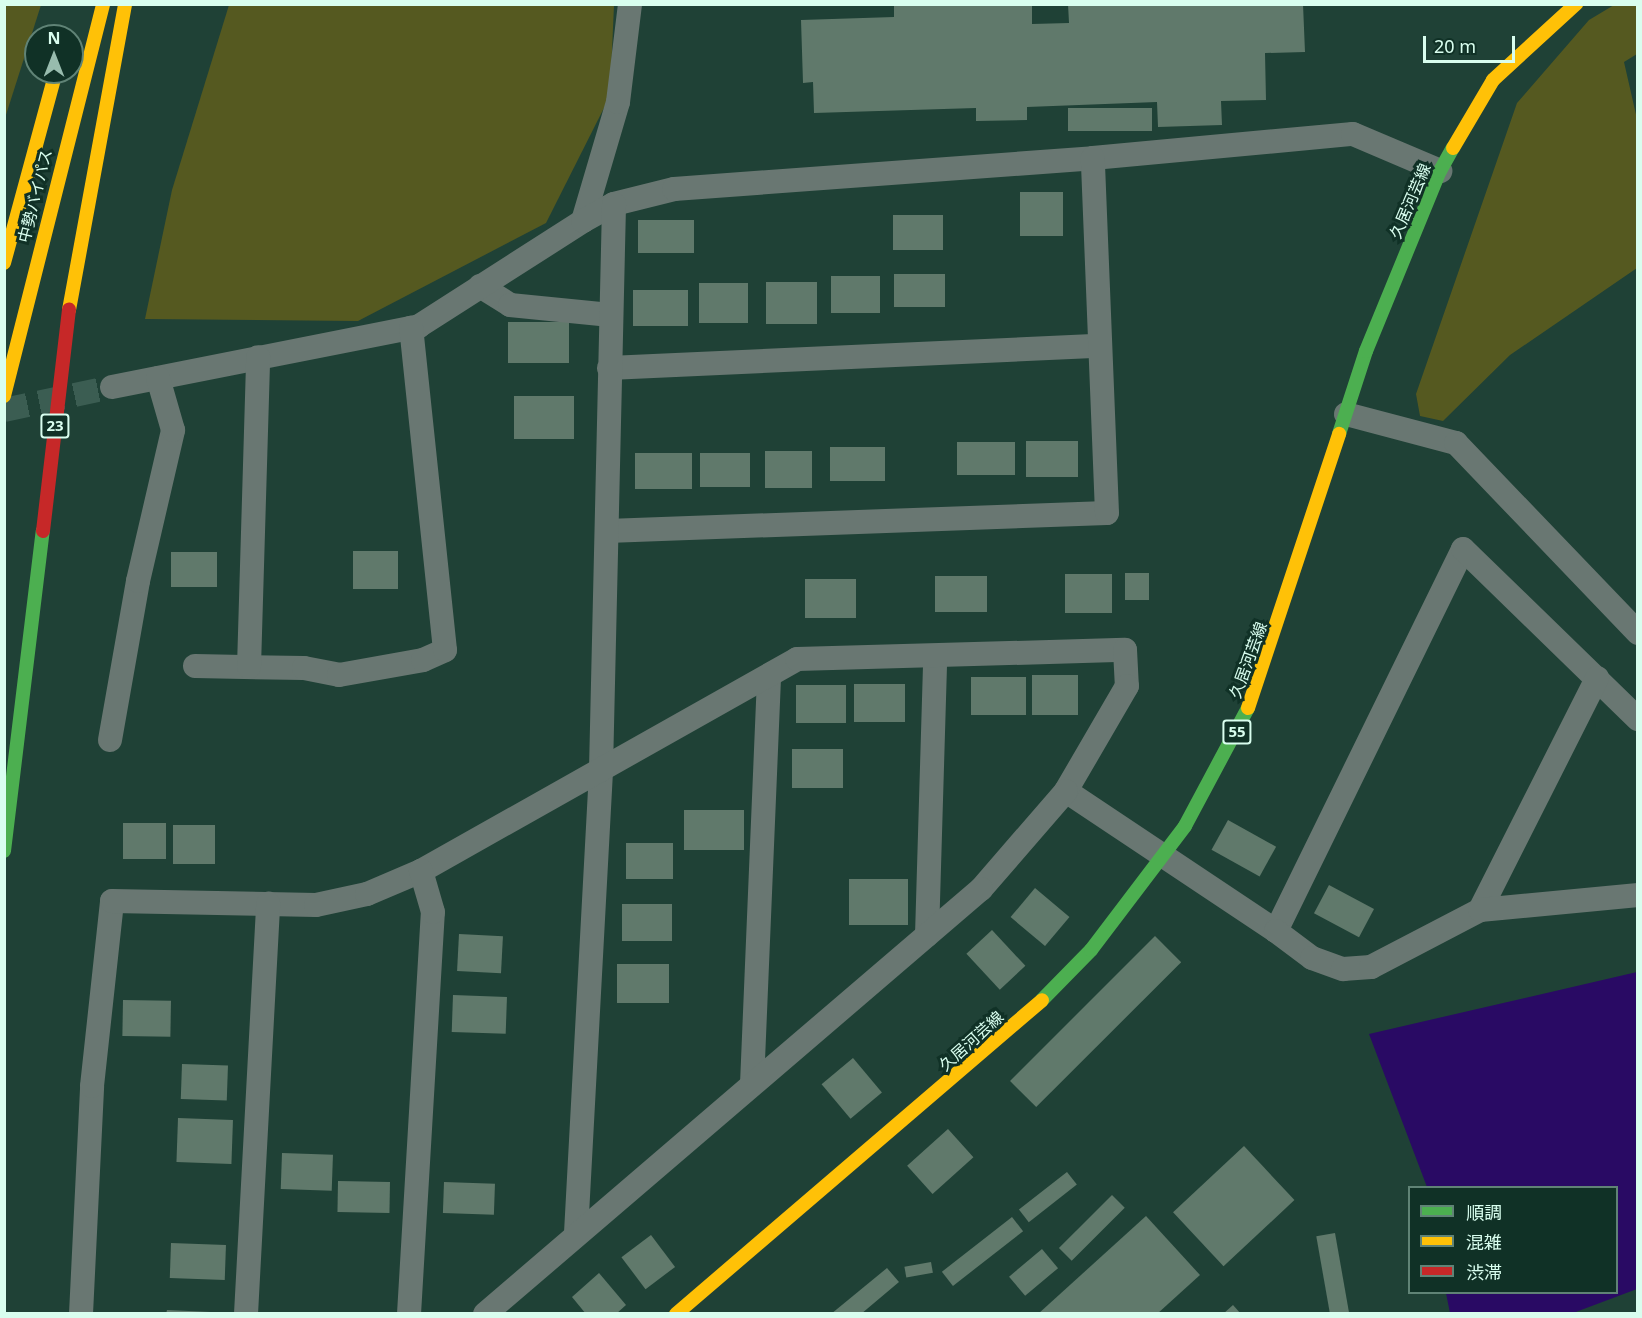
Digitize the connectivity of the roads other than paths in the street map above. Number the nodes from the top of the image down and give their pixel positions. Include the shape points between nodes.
1 (103, 4) edge
2 (125, 4) edge
3 (630, 4) edge
4 (1576, 4) edge
5 (53, 84) edge
6 (1093, 158) junction
7 (1440, 171) junction
8 (614, 204) junction
9 (583, 221) junction
10 (4, 263) edge
11 (480, 286) junction
12 (611, 315) junction
13 (411, 328) junction
14 (1100, 346) junction
15 (258, 357) junction
16 (609, 368) junction
17 (158, 378) junction
18 (112, 387) tunnel mouth
19 (4, 396) edge
20 (1346, 414) junction
21 (607, 531) junction
22 (1638, 633) edge
23 (935, 658) junction
24 (195, 666) dead end
25 (249, 667) junction
26 (769, 675) junction
27 (1597, 678) junction
28 (1638, 719) edge
29 (110, 740) dead end
30 (601, 770) junction
31 (1066, 791) junction
32 (4, 851) edge
33 (1164, 855) junction
34 (421, 871) junction
35 (1638, 895) edge
36 (268, 904) junction
37 (1480, 910) junction
38 (1276, 931) junction
39 (927, 935) junction
40 (752, 1084) junction
41 (576, 1233) junction
42 (81, 1314) edge
43 (246, 1314) edge
44 (409, 1314) edge
45 (485, 1314) edge
46 (676, 1314) edge

1 - 19 main road, 中勢バイパス
2 - 32 main road, 23 via 72,288
3 - 9 street via 618,102
4 - 7 main road, 久居河芸線 / 55 via 1493,80
5 - 10 main road
6 - 7 street via 1353,134
6 - 8 street via 674,189
6 - 14 street
7 - 20 main road, 久居河芸線 / 55 via 1366,351
8 - 9 street
8 - 12 street
9 - 11 street
11 - 12 street via 510,305
11 - 13 street
12 - 16 street
13 - 15 street
13 - 25 street via 445,650 423,660 365,673 339,675 304,668
14 - 16 street
14 - 21 street via 1107,513
15 - 17 street
15 - 25 street
16 - 21 street
17 - 18 street
17 - 29 street via 173,430 138,582
20 - 22 street via 1456,443
20 - 33 main road, 久居河芸線 / 55 via 1259,682 1210,785
21 - 30 street
23 - 26 street via 797,659
23 - 31 street via 1125,650 1127,686
23 - 39 street
24 - 25 street
26 - 30 street
26 - 40 street
27 - 28 street
27 - 37 street
27 - 38 street via 1464,549
30 - 34 street
30 - 41 street
31 - 33 street
31 - 39 street via 981,889
33 - 38 street
33 - 46 main road, 久居河芸線 / 55 via 1091,950 1048,995
34 - 36 street via 356,896 316,905
34 - 44 street via 433,912
35 - 37 street
36 - 42 street via 112,901 92,1086
36 - 43 street
37 - 38 street via 1371,967 1343,969 1312,958
39 - 40 street
40 - 41 street
41 - 45 street

